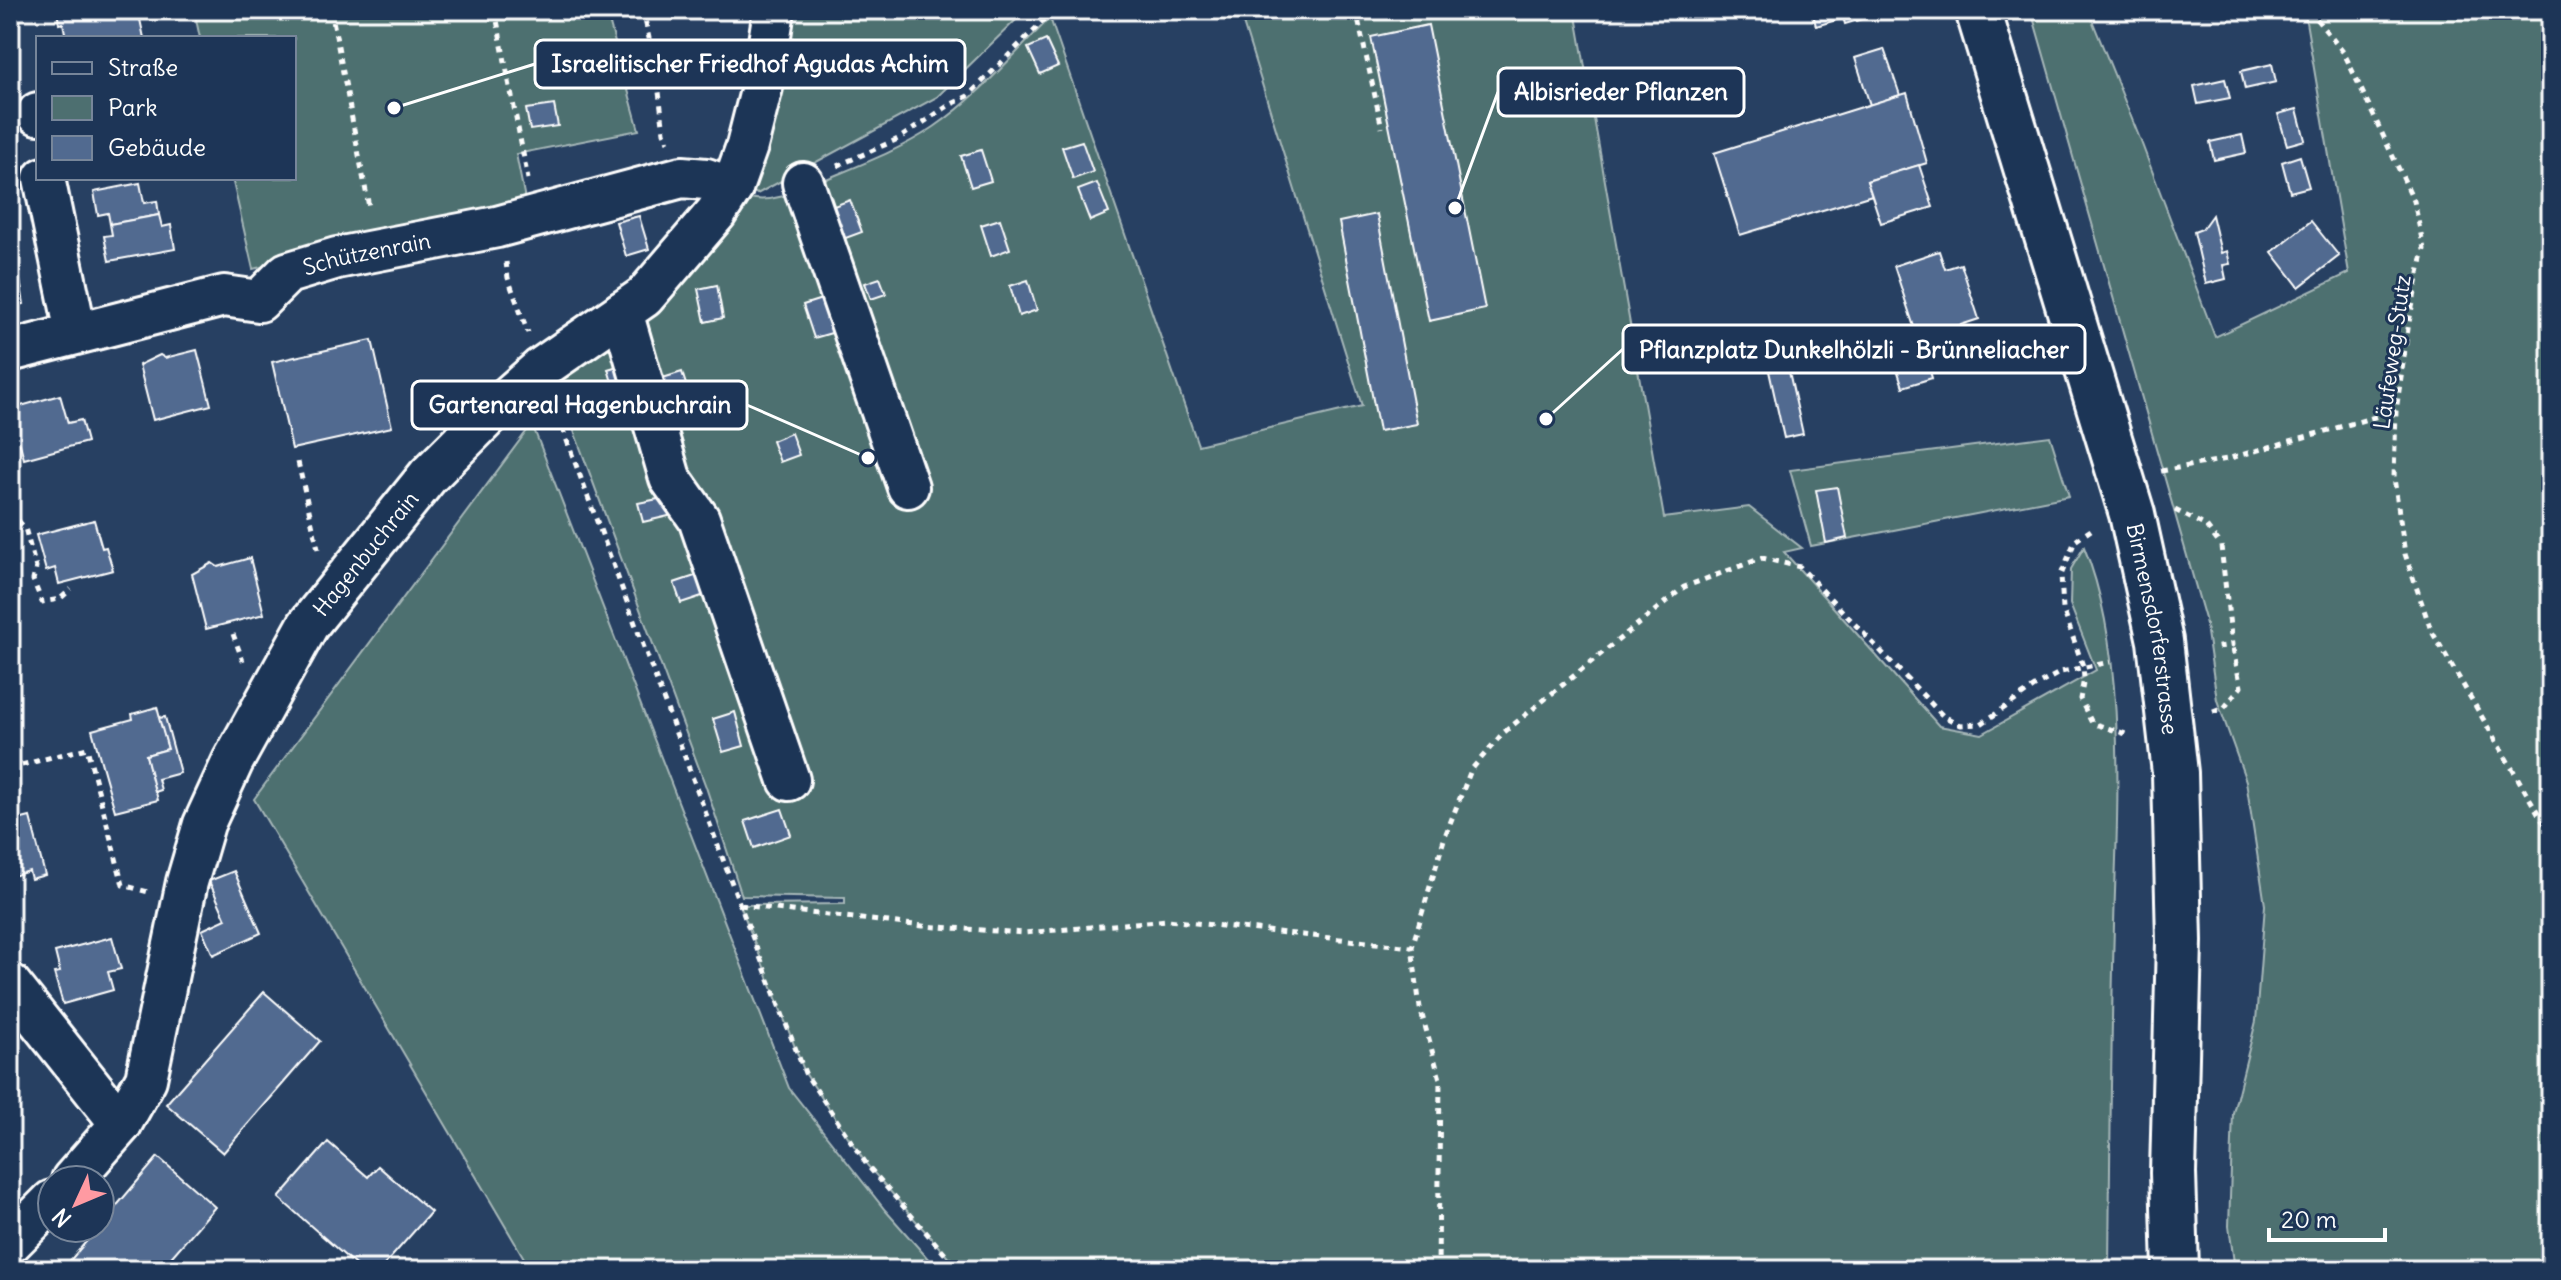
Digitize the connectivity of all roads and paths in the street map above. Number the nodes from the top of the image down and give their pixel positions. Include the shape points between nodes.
1 (331, 10) edge
2 (495, 10) edge
3 (643, 10) edge
4 (774, 10) edge
5 (1054, 10) edge
6 (1356, 10) edge
7 (1978, 10) edge
8 (2309, 10) edge
9 (1382, 128) dead end
10 (898, 139) dead end
11 (682, 177) junction
12 (44, 180) edge
13 (803, 183) dead end
14 (732, 188) junction
15 (369, 207) dead end
16 (534, 216) junction
17 (505, 253) dead end
18 (622, 312) junction
19 (76, 333) junction
20 (10, 351) edge
21 (540, 369) junction
22 (2396, 411) junction
23 (298, 462) dead end
24 (2161, 471) dead end
25 (908, 487) dead end
26 (2170, 507) dead end
27 (10, 512) edge
28 (2091, 530) dead end
29 (71, 589) dead end
30 (329, 597) junction
31 (2232, 645) junction
32 (2212, 648) dead end
33 (2110, 662) dead end
34 (2083, 666) junction
35 (2213, 712) dead end
36 (2126, 734) dead end
37 (10, 768) edge
38 (789, 780) dead end
39 (2551, 835) edge
40 (151, 893) dead end
41 (740, 905) junction
42 (1412, 947) junction
43 (10, 984) edge
44 (121, 1124) junction
45 (86, 1164) edge
46 (36, 1217) edge
47 (10, 1243) edge
48 (959, 1270) edge
49 (1438, 1270) edge
50 (2176, 1270) edge

1 - 15 path
2 - 16 path
3 - 11 path via 664,132
4 - 14 street, Hagenbuchrain via 762,87
5 - 10 path via 968,96
6 - 9 path
7 - 50 main road, Birmensdorferstrasse via 2132,514 2160,641 2175,773
8 - 22 path, Läufeweg-Stutz via 2344,53 2414,201 2424,249
11 - 14 street, Schützenrain
11 - 16 street, Schützenrain
12 - 19 street
13 - 25 street
14 - 18 street, Hagenbuchrain via 644,297
16 - 19 street, Schützenrain via 287,273 259,301 224,296
17 - 21 path via 508,278
18 - 21 street, Hagenbuchrain
18 - 38 street via 670,478 699,519
19 - 20 street, Schützenrain
21 - 30 street, Hagenbuchrain via 428,476
21 - 41 path
22 - 24 path via 2227,459
22 - 39 path, Läufeweg-Stutz via 2394,478 2405,554 2431,630
23 - 30 path
26 - 31 path via 2206,526 2221,546
27 - 29 path via 25,528 42,602 60,599
28 - 34 path via 2075,541 2061,575 2063,609
30 - 44 street, Hagenbuchrain via 233,761 204,824 146,1079
31 - 32 path
31 - 35 path via 2241,687 2224,708
33 - 34 path
34 - 36 path via 2080,699 2092,723
34 - 42 path via 2039,684 1981,724 1961,725 1943,716 1800,567 1762,558 1684,587 1503,733 1471,770
37 - 40 path via 87,748 123,885
41 - 42 path via 1024,933 1168,920
41 - 48 path via 805,1073 867,1165
42 - 49 path via 1420,1008 1440,1079
43 - 44 street
44 - 45 street, Hagenbuchrain
46 - 47 street

